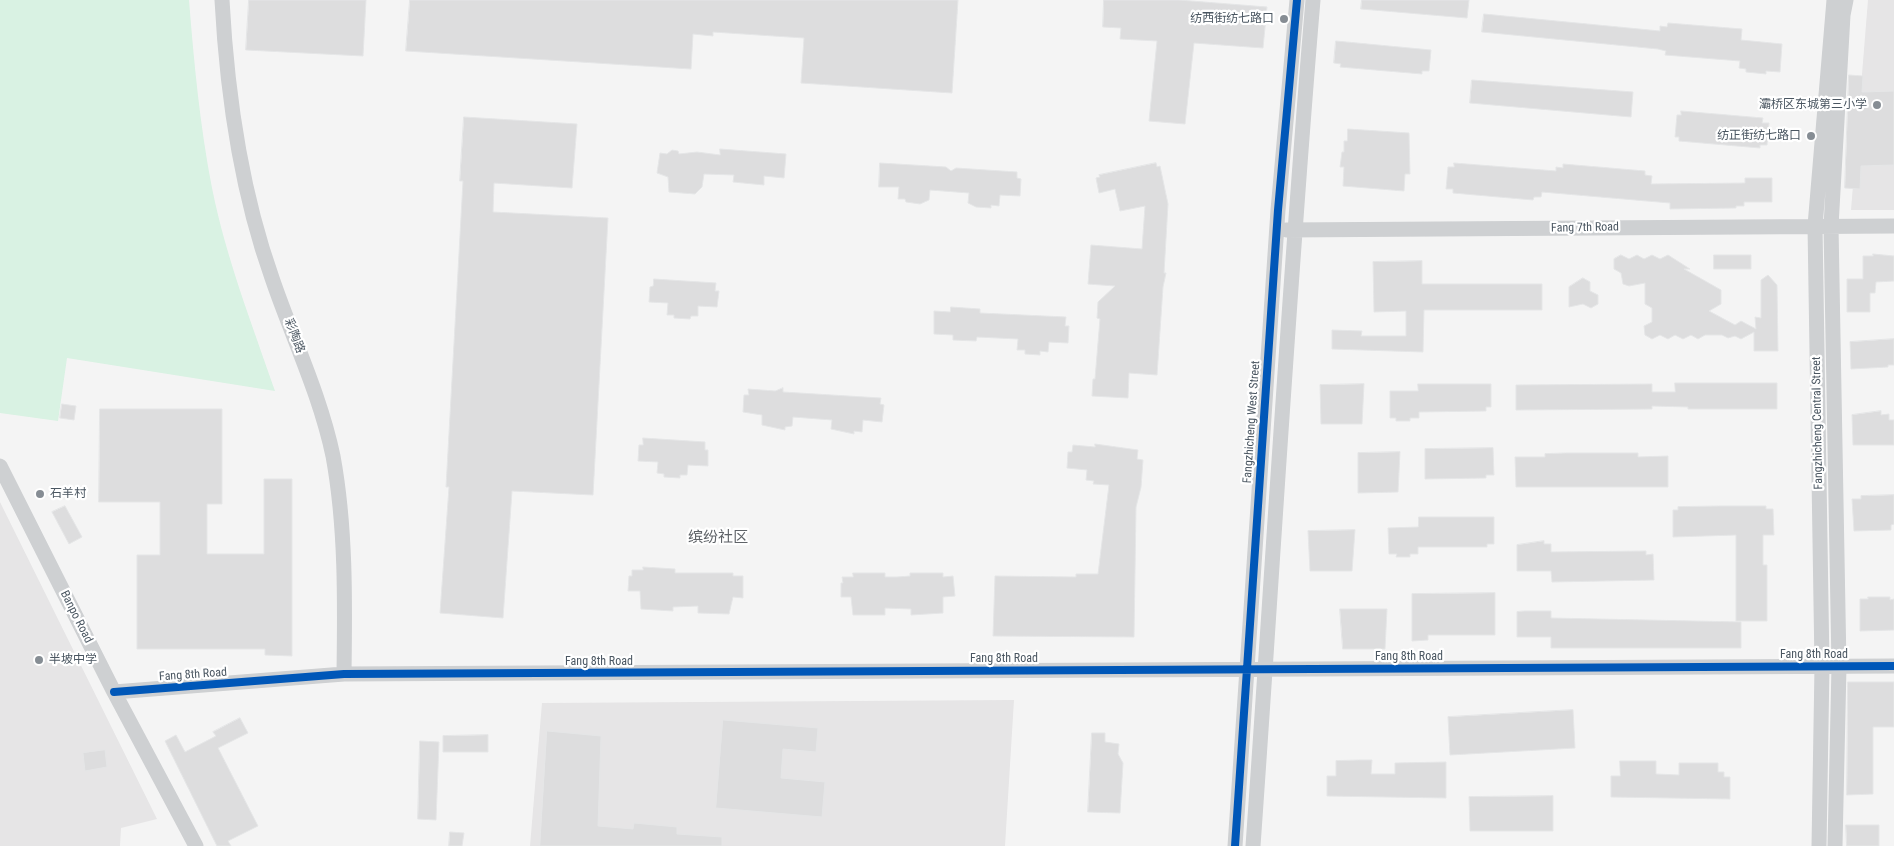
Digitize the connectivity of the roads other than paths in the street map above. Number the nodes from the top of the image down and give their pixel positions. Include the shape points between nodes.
1 (222, 0) edge
2 (1297, 0) edge
3 (1313, 0) edge
4 (1834, 0) edge
5 (1846, 0) edge
6 (1816, 226) junction
7 (1831, 226) junction
8 (1894, 226) edge
9 (1276, 229) junction
10 (1294, 230) junction
11 (0, 466) edge
12 (1822, 666) junction
13 (1838, 666) junction
14 (1894, 666) edge
15 (1247, 669) junction
16 (1266, 669) junction
17 (344, 674) junction
18 (114, 692) junction
19 (196, 846) edge
20 (1235, 846) edge
21 (1253, 846) edge
22 (1819, 846) edge
23 (1836, 846) edge

1 - 17 street, 彩陶路 via 232,111 241,164 272,277 318,403 332,454 340,503
2 - 9 street, Fangzhicheng West Street
3 - 10 street
4 - 6 street, Fangzhicheng Central Street
5 - 7 street, Fangzhicheng Central Street
6 - 7 street, Fang 7th Road
6 - 10 street, Fang 7th Road
6 - 12 street, Fangzhicheng Central Street
7 - 8 street, Fang 7th Road
7 - 13 street, Fangzhicheng Central Street
9 - 10 street, Fang 7th Road
9 - 15 street, Fangzhicheng West Street
10 - 16 street
11 - 18 street, Banpo Road
12 - 13 street, Fang 8th Road
12 - 16 street, Fang 8th Road
12 - 22 street, Fangzhicheng Central Street
13 - 14 street, Fang 8th Road
13 - 23 street, Fangzhicheng Central Street
15 - 16 street, Fang 8th Road
15 - 17 street, Fang 8th Road
15 - 20 street, Fangzhicheng West Street
16 - 21 street
17 - 18 street, Fang 8th Road
18 - 19 street, Banpo Road

